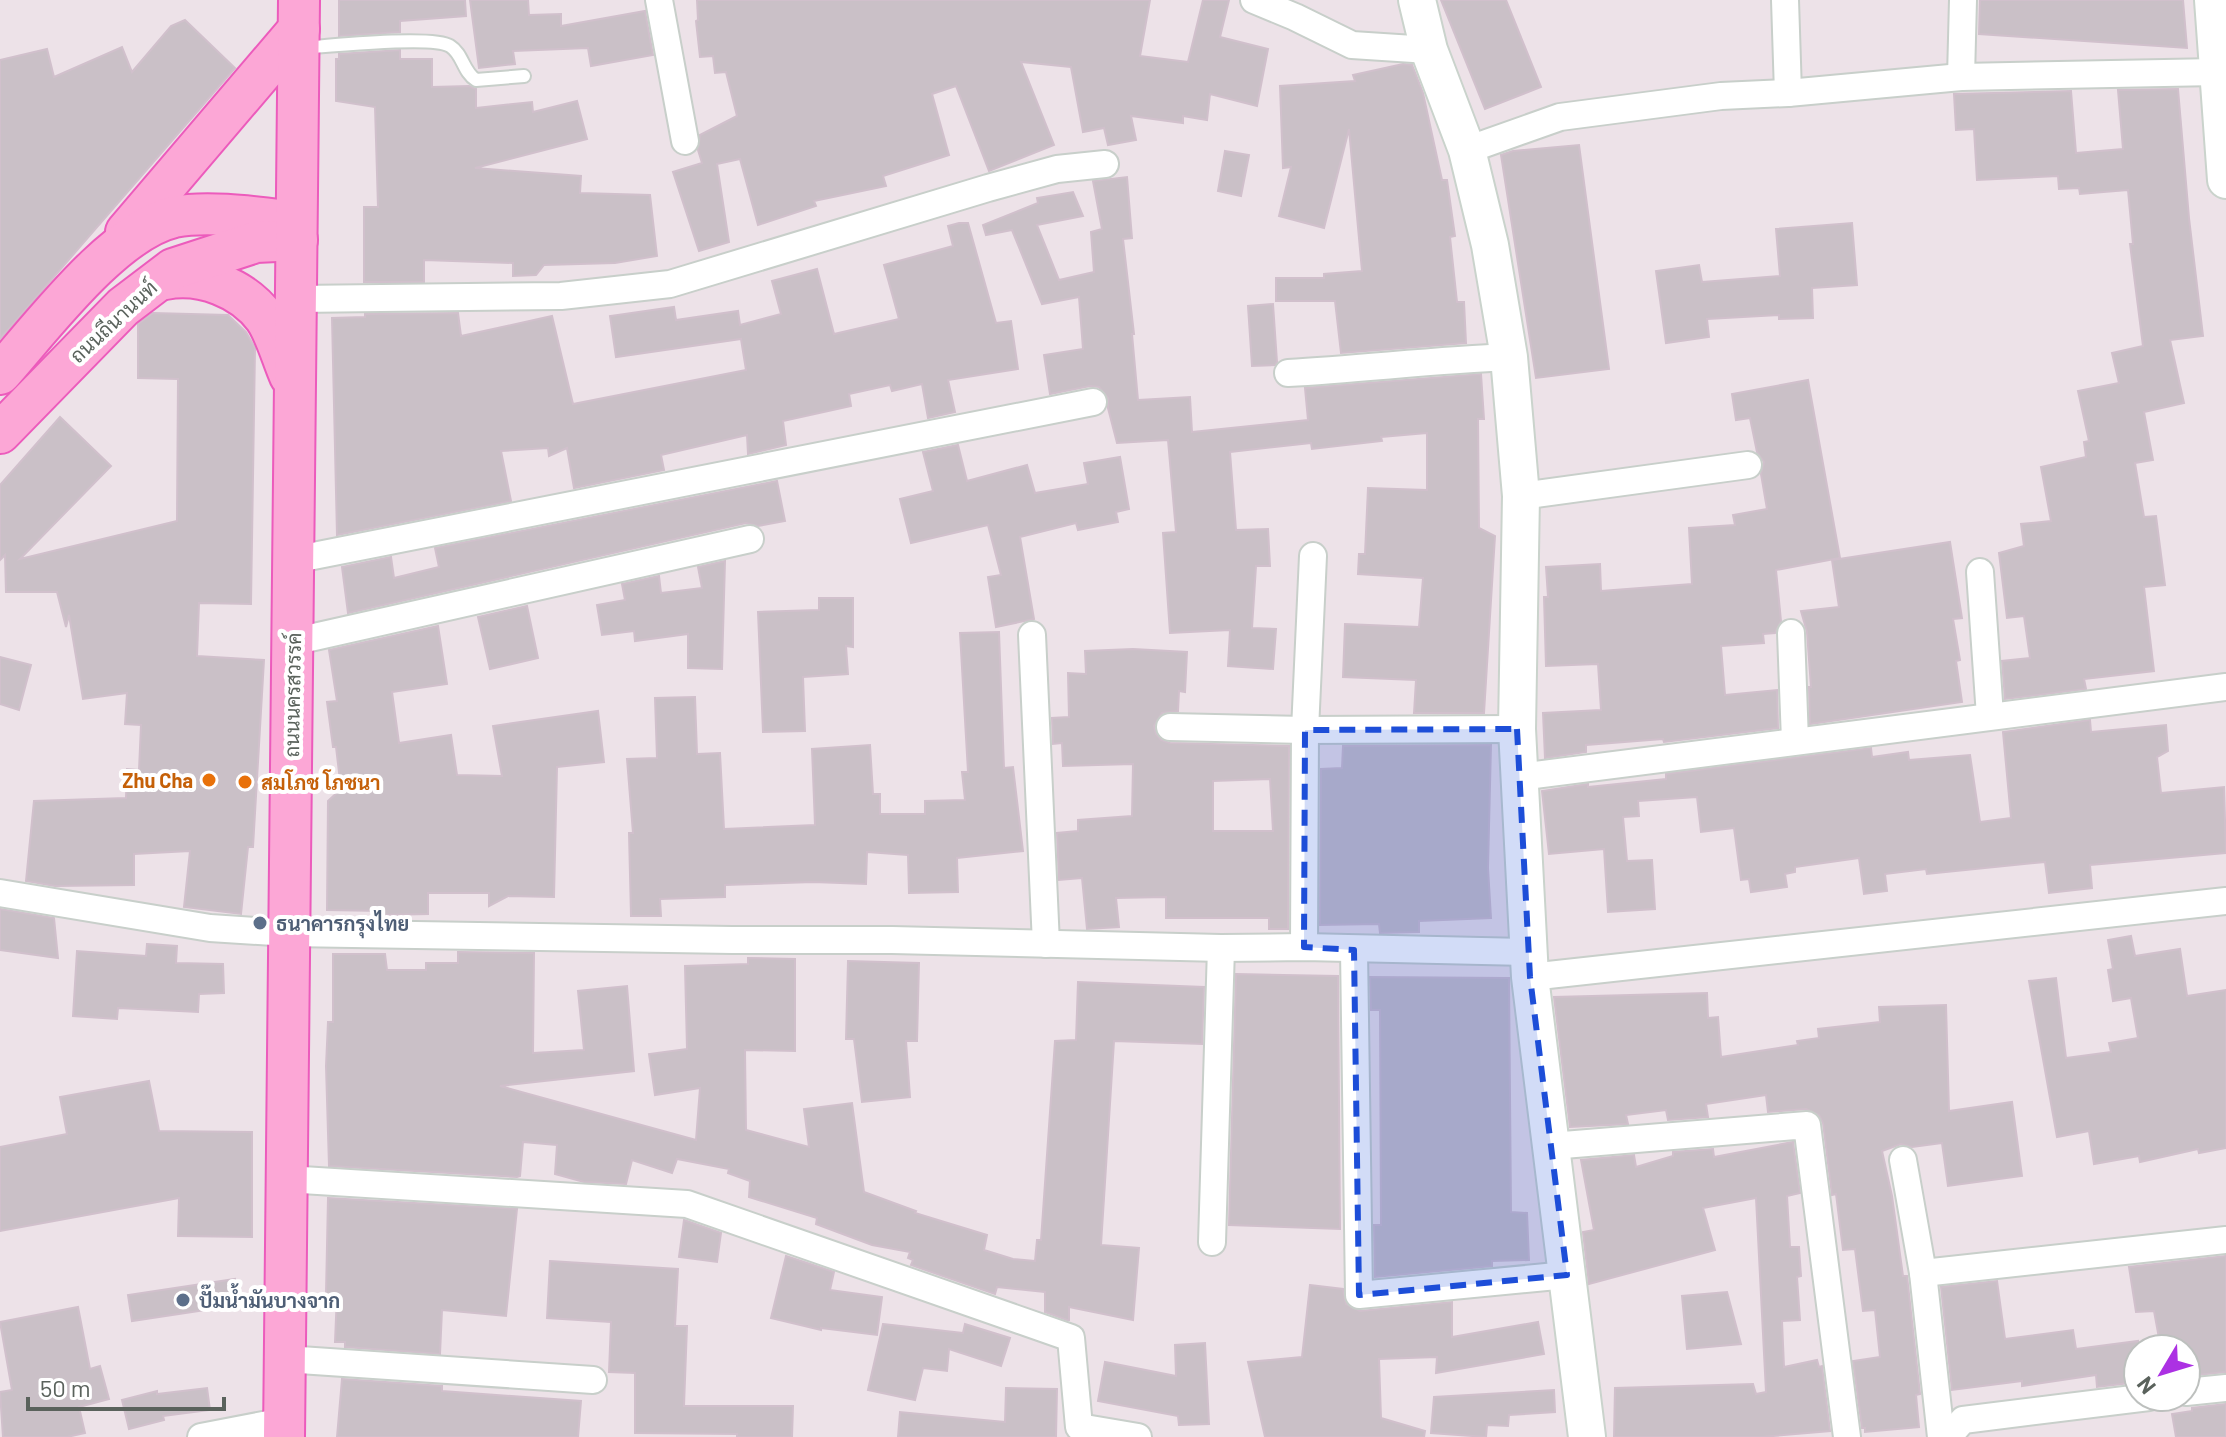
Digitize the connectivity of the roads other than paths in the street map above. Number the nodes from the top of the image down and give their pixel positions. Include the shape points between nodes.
1 (659, 0) edge
2 (1254, 0) edge
3 (1417, 0) edge
4 (1785, 0) edge
5 (1963, 0) edge
6 (2213, 0) edge
7 (299, 25) edge
8 (1429, 50) junction
9 (2217, 72) junction
10 (524, 76) dead end
11 (1961, 77) junction
12 (1788, 93) junction
13 (685, 141) dead end
14 (1467, 150) junction
15 (2225, 158) edge
16 (1105, 164) dead end
17 (297, 231) junction
18 (108, 254) junction
19 (147, 287) junction
20 (296, 299) junction
21 (1509, 357) junction
22 (1288, 373) dead end
23 (0, 374) edge
24 (295, 387) junction
25 (1093, 402) dead end
26 (0, 433) edge
27 (1748, 465) dead end
28 (1521, 496) junction
29 (750, 539) dead end
30 (1313, 556) dead end
31 (293, 560) junction
32 (1980, 572) dead end
33 (1791, 633) dead end
34 (1032, 635) dead end
35 (292, 642) junction
36 (2226, 687) edge
37 (1990, 716) junction
38 (1170, 727) dead end
39 (1517, 729) junction
40 (1305, 730) junction
41 (1795, 741) junction
42 (1519, 777) junction
43 (0, 893) edge
44 (2226, 901) edge
45 (289, 933) junction
46 (1046, 944) junction
47 (1304, 947) junction
48 (1221, 948) junction
49 (1354, 950) junction
50 (1529, 965) junction
51 (1551, 1146) junction
52 (1903, 1160) dead end
53 (286, 1179) junction
54 (2226, 1240) edge
55 (1212, 1242) dead end
56 (1923, 1273) junction
57 (1567, 1275) junction
58 (285, 1359) junction
59 (593, 1380) dead end
60 (2226, 1388) edge
61 (2202, 1390) edge
62 (2122, 1400) edge
63 (284, 1429) edge
64 (201, 1437) edge
65 (1138, 1437) edge
66 (1587, 1437) edge
67 (1847, 1437) edge
68 (1941, 1437) edge
69 (1948, 1437) edge

1 - 13 street
2 - 8 street via 1352,45
3 - 8 street
4 - 12 street
5 - 11 street
6 - 9 street
7 - 10 lane via 447,43 476,80
7 - 17 main road, ถนนนครสวรรค์
7 - 18 main road
8 - 14 street
9 - 11 street
9 - 15 street
11 - 12 street
12 - 14 street via 1721,96 1560,117
14 - 21 street
16 - 20 street via 1057,169 988,188 670,284 561,296
17 - 18 main road via 251,217 176,217 147,227
17 - 19 main road, ถนนถีนานนท์ via 173,269
17 - 20 main road, ถนนนครสวรรค์
18 - 23 main road
19 - 24 main road via 168,278 206,280 238,293 265,318
19 - 26 main road, ถนนถีนานนท์
20 - 24 main road, ถนนนครสวรรค์
21 - 22 street
21 - 28 street
24 - 31 main road, ถนนนครสวรรค์
25 - 31 street
27 - 28 street
28 - 39 street
29 - 35 street
30 - 40 street
31 - 35 main road, ถนนนครสวรรค์
32 - 37 street
33 - 41 street
34 - 46 street
35 - 45 main road, ถนนนครสวรรค์
36 - 37 street
37 - 41 street
38 - 40 street
39 - 40 street
39 - 42 street
40 - 47 street
41 - 42 street
42 - 50 street
43 - 45 street via 210,928
44 - 50 street
45 - 46 street
45 - 53 main road, ถนนนครสวรรค์
46 - 48 street
47 - 48 street
47 - 49 street
48 - 55 street
49 - 50 street
49 - 57 street via 1359,1295
50 - 51 street
51 - 57 street
51 - 67 street via 1807,1125
52 - 56 street
53 - 58 main road, ถนนนครสวรรค์
53 - 65 street via 687,1204 1071,1338 1079,1427
54 - 56 street
56 - 68 street
57 - 66 street
58 - 59 street
58 - 63 main road, ถนนนครสวรรค์
60 - 61 street
62 - 69 street via 1963,1420
63 - 64 street

